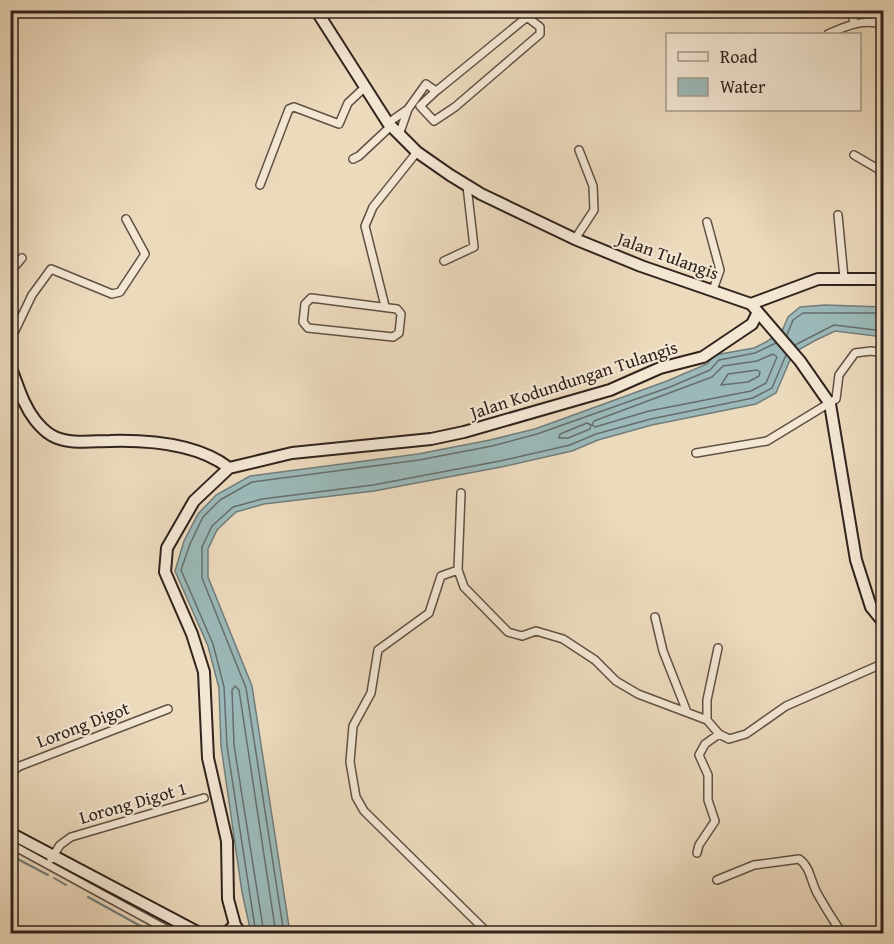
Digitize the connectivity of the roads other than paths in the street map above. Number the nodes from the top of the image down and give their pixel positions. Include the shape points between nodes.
1 (316, 10) edge
2 (852, 10) edge
3 (878, 10) edge
4 (874, 21) junction
5 (854, 24) junction
6 (884, 25) edge
7 (831, 33) edge
8 (363, 88) junction
9 (436, 91) junction
10 (408, 109) junction
11 (389, 125) junction
12 (399, 135) junction
13 (579, 150) dead end
14 (417, 152) junction
15 (854, 155) dead end
16 (352, 159) dead end
17 (884, 178) edge
18 (260, 185) dead end
19 (468, 186) junction
20 (838, 215) dead end
21 (126, 219) dead end
22 (707, 222) dead end
23 (884, 225) edge
24 (884, 233) edge
25 (575, 239) junction
26 (22, 258) dead end
27 (444, 261) dead end
28 (10, 272) edge
29 (844, 278) junction
30 (884, 279) edge
31 (713, 290) junction
32 (385, 306) junction
33 (754, 308) junction
34 (11, 341) edge
35 (884, 353) edge
36 (10, 366) edge
37 (830, 404) junction
38 (696, 453) dead end
39 (229, 468) junction
40 (461, 493) dead end
41 (458, 570) junction
42 (655, 617) dead end
43 (884, 623) edge
44 (718, 648) dead end
45 (884, 663) edge
46 (168, 709) dead end
47 (687, 712) junction
48 (706, 720) junction
49 (719, 734) junction
50 (10, 773) edge
51 (204, 798) dead end
52 (10, 833) edge
53 (10, 844) edge
54 (697, 853) dead end
55 (51, 860) junction
56 (717, 880) dead end
57 (238, 929) edge
58 (175, 933) edge
59 (201, 933) edge
60 (225, 933) edge
61 (489, 933) edge
62 (843, 933) edge

1 - 8 street, Jalan Tulangis
2 - 5 street
3 - 4 street
4 - 5 street
4 - 6 street
5 - 7 street
8 - 11 street, Jalan Tulangis
8 - 18 street via 348,103 339,124 294,107 289,109
9 - 9 street via 526,17 540,27 540,34 434,121 420,106
9 - 10 street via 426,84
10 - 11 street
10 - 12 street
11 - 12 street, Jalan Tulangis
11 - 16 street
12 - 14 street, Jalan Tulangis
13 - 25 street via 593,186 594,210
14 - 19 street, Jalan Tulangis
14 - 32 street via 373,207 365,226
15 - 17 street via 878,169
19 - 25 street, Jalan Tulangis
19 - 27 street via 474,247
20 - 29 street
21 - 34 street via 146,254 120,292 112,294 51,268 18,319
22 - 31 street via 720,270
23 - 24 street
25 - 31 street, Jalan Tulangis
26 - 28 street
29 - 30 street
29 - 33 street via 818,279
31 - 33 street, Jalan Tulangis
32 - 32 street via 311,298 305,304 303,322 308,328 396,336 400,311
33 - 37 street via 800,361
33 - 39 street, Jalan Kodundungan Tulangis via 752,324 703,357 660,368 610,390 431,439 292,453
35 - 37 street via 855,353 839,375 836,399
36 - 39 street via 22,401 36,422 52,436 185,448 213,456
37 - 38 street via 807,414 767,441
37 - 43 street via 856,560 871,607
39 - 57 street, Jalan Kodundungan Tulangis via 187,512 167,548 164,564 204,672 206,743 227,841 228,899
40 - 41 street
41 - 47 street via 464,587 508,632 522,636 536,631 555,636 595,660 616,681 638,694
41 - 61 street via 441,576 426,616 378,650 371,693 353,726 350,762 356,797 364,811
42 - 47 street via 663,651
44 - 48 street
45 - 49 street via 786,706 746,734 729,739
46 - 50 street, Lorong Digot
47 - 48 street
48 - 49 street
49 - 54 street via 705,744 699,755 706,766 708,800 715,821
51 - 55 street, Lorong Digot 1 via 71,837 60,845
52 - 55 street
53 - 55 street
55 - 58 street
55 - 59 street
56 - 62 street via 754,865 799,859
57 - 60 street, Jalan Kodundungan Tulangis

